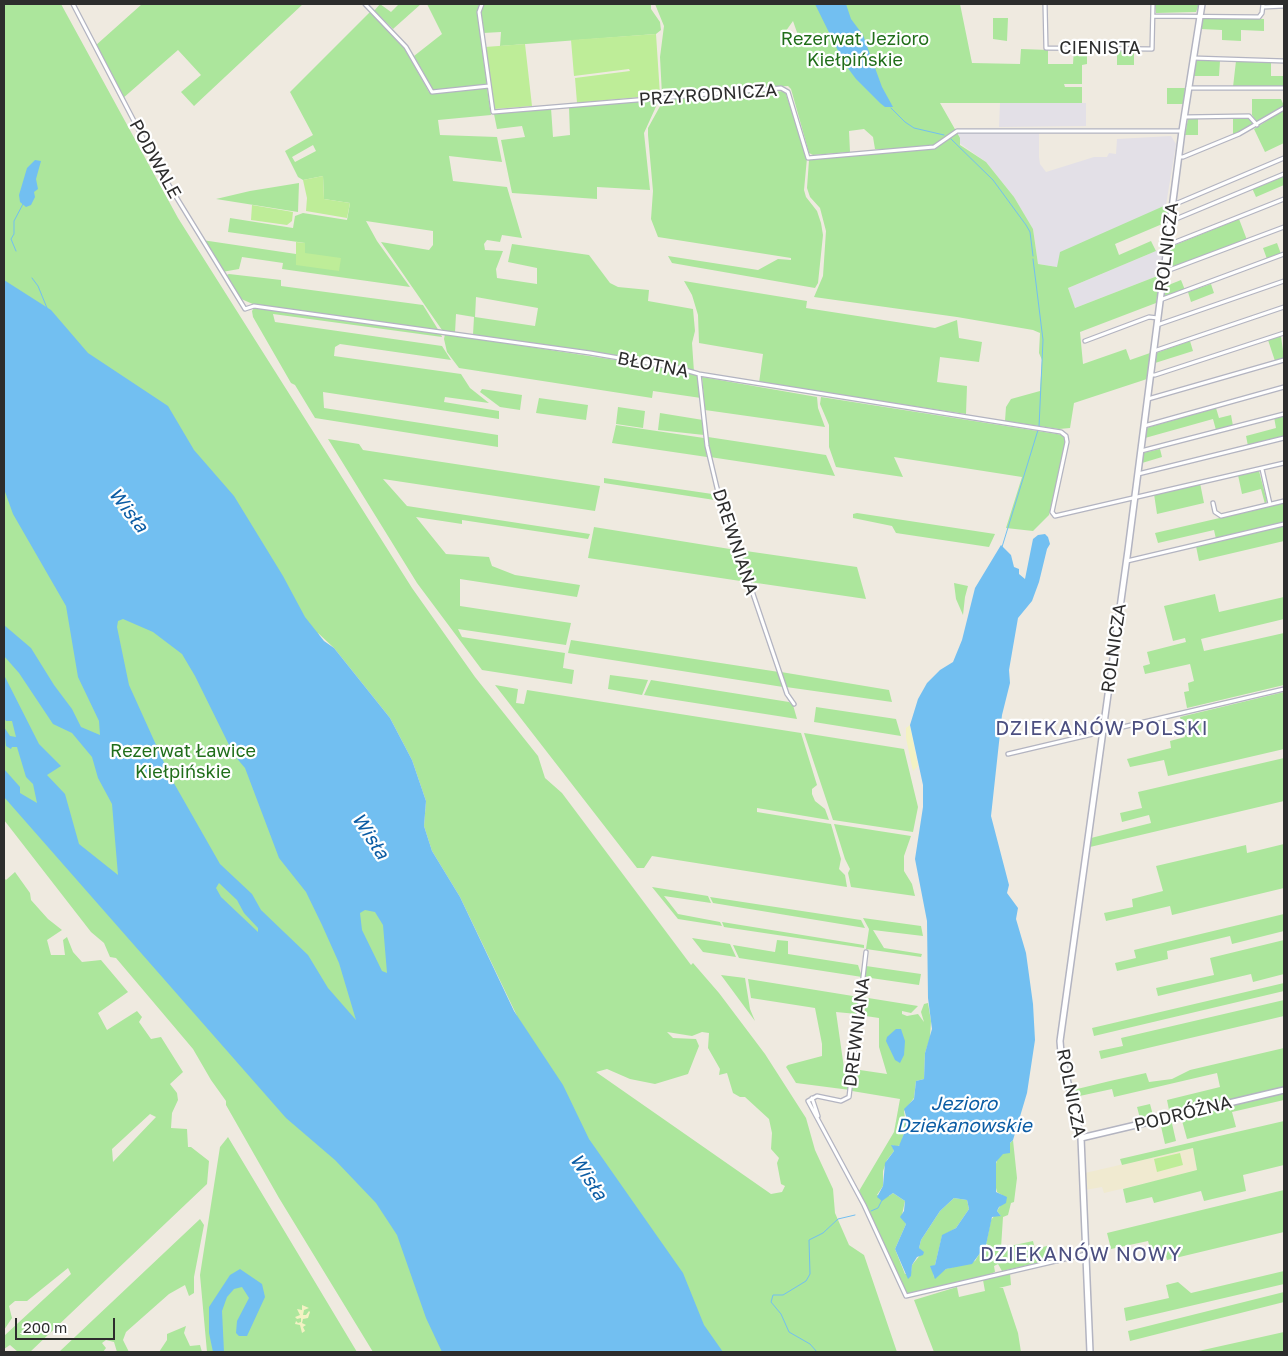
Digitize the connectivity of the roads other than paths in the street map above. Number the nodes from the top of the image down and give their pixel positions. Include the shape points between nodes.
1 (73, 4) edge
2 (365, 4) edge
3 (482, 4) edge
4 (1045, 4) edge
5 (1153, 4) edge
6 (1202, 4) edge
7 (1263, 5) edge
8 (1284, 6) edge
9 (1153, 16) junction
10 (1200, 16) junction
11 (1192, 58) junction
12 (1284, 62) edge
13 (489, 86) junction
14 (1188, 88) junction
15 (1284, 88) edge
16 (1284, 108) edge
17 (1185, 117) junction
18 (1257, 125) junction
19 (1182, 131) junction
20 (1179, 157) junction
21 (1284, 158) edge
22 (1284, 174) edge
23 (1284, 199) edge
24 (1173, 205) junction
25 (1171, 221) junction
26 (1284, 227) edge
27 (1168, 245) junction
28 (1284, 254) edge
29 (1164, 272) junction
30 (1284, 281) edge
31 (1160, 300) junction
32 (1284, 307) edge
33 (245, 309) joint
34 (1158, 318) junction
35 (1157, 325) junction
36 (1284, 333) edge
37 (1085, 341) dead end
38 (1154, 351) junction
39 (1284, 360) edge
40 (699, 374) junction
41 (1150, 375) junction
42 (1284, 387) edge
43 (1147, 399) junction
44 (1284, 414) edge
45 (1144, 426) junction
46 (1284, 438) edge
47 (1141, 451) junction
48 (1284, 464) edge
49 (1262, 469) junction
50 (1138, 474) junction
51 (1135, 498) junction
52 (1284, 500) edge
53 (1213, 503) dead end
54 (1270, 504) junction
55 (1284, 524) edge
56 (1126, 561) junction
57 (1284, 689) edge
58 (794, 704) dead end
59 (1103, 732) junction
60 (1008, 754) dead end
61 (866, 952) dead end
62 (1284, 1090) edge
63 (812, 1098) junction
64 (818, 1117) junction
65 (1081, 1138) junction
66 (1086, 1254) junction
67 (1090, 1352) edge

1 - 33 street, PODWALE via 159,169
2 - 13 street via 406,47 432,92
3 - 13 street via 479,12
4 - 9 street, CIENISTA via 1046,48 1152,48
5 - 9 street, CIENISTA
6 - 10 street, ROLNICZA
7 - 8 street
7 - 10 street, CIENISTA via 1259,17
9 - 10 street, CIENISTA
10 - 11 street, ROLNICZA
11 - 12 street
11 - 14 street, ROLNICZA
13 - 19 street, PRZYRODNICZA via 493,112 781,88 788,92 808,158 934,147 957,131
14 - 15 street
14 - 17 street, ROLNICZA
16 - 18 street
17 - 18 street via 1249,116
17 - 19 street, ROLNICZA
18 - 20 street via 1208,148
19 - 20 street, ROLNICZA
20 - 24 street, ROLNICZA
21 - 24 street
22 - 25 street
23 - 27 street
24 - 25 street, ROLNICZA
25 - 27 street, ROLNICZA
26 - 29 street
27 - 29 street, ROLNICZA
28 - 31 street
29 - 31 street, ROLNICZA
30 - 35 street
31 - 34 street, ROLNICZA
32 - 38 street
33 - 40 street, BŁOTNA via 254,306 444,332 678,368
34 - 35 street, ROLNICZA
34 - 37 street via 1148,317
35 - 38 street, ROLNICZA
36 - 41 street
38 - 41 street, ROLNICZA
39 - 43 street
40 - 51 street, BŁOTNA via 1061,432 1067,442 1052,515
40 - 58 street, DREWNIANA via 707,446 717,488 787,694
41 - 43 street, ROLNICZA
42 - 45 street
43 - 45 street, ROLNICZA
44 - 47 street
45 - 47 street, ROLNICZA
46 - 50 street
47 - 50 street, ROLNICZA
48 - 49 street
49 - 51 street
49 - 54 street
50 - 51 street, ROLNICZA
51 - 56 street, ROLNICZA
52 - 54 street
53 - 54 street via 1215,512 1221,516
55 - 56 street
56 - 59 street, ROLNICZA
57 - 59 street
59 - 60 street
59 - 65 street, ROLNICZA via 1060,1044
61 - 63 street, DREWNIANA via 850,1097 841,1102
62 - 65 street, PODRÓŻNA
63 - 64 street
63 - 64 street via 808,1101
64 - 66 street via 906,1296
65 - 66 street, ROLNICZA
66 - 67 street, ROLNICZA

